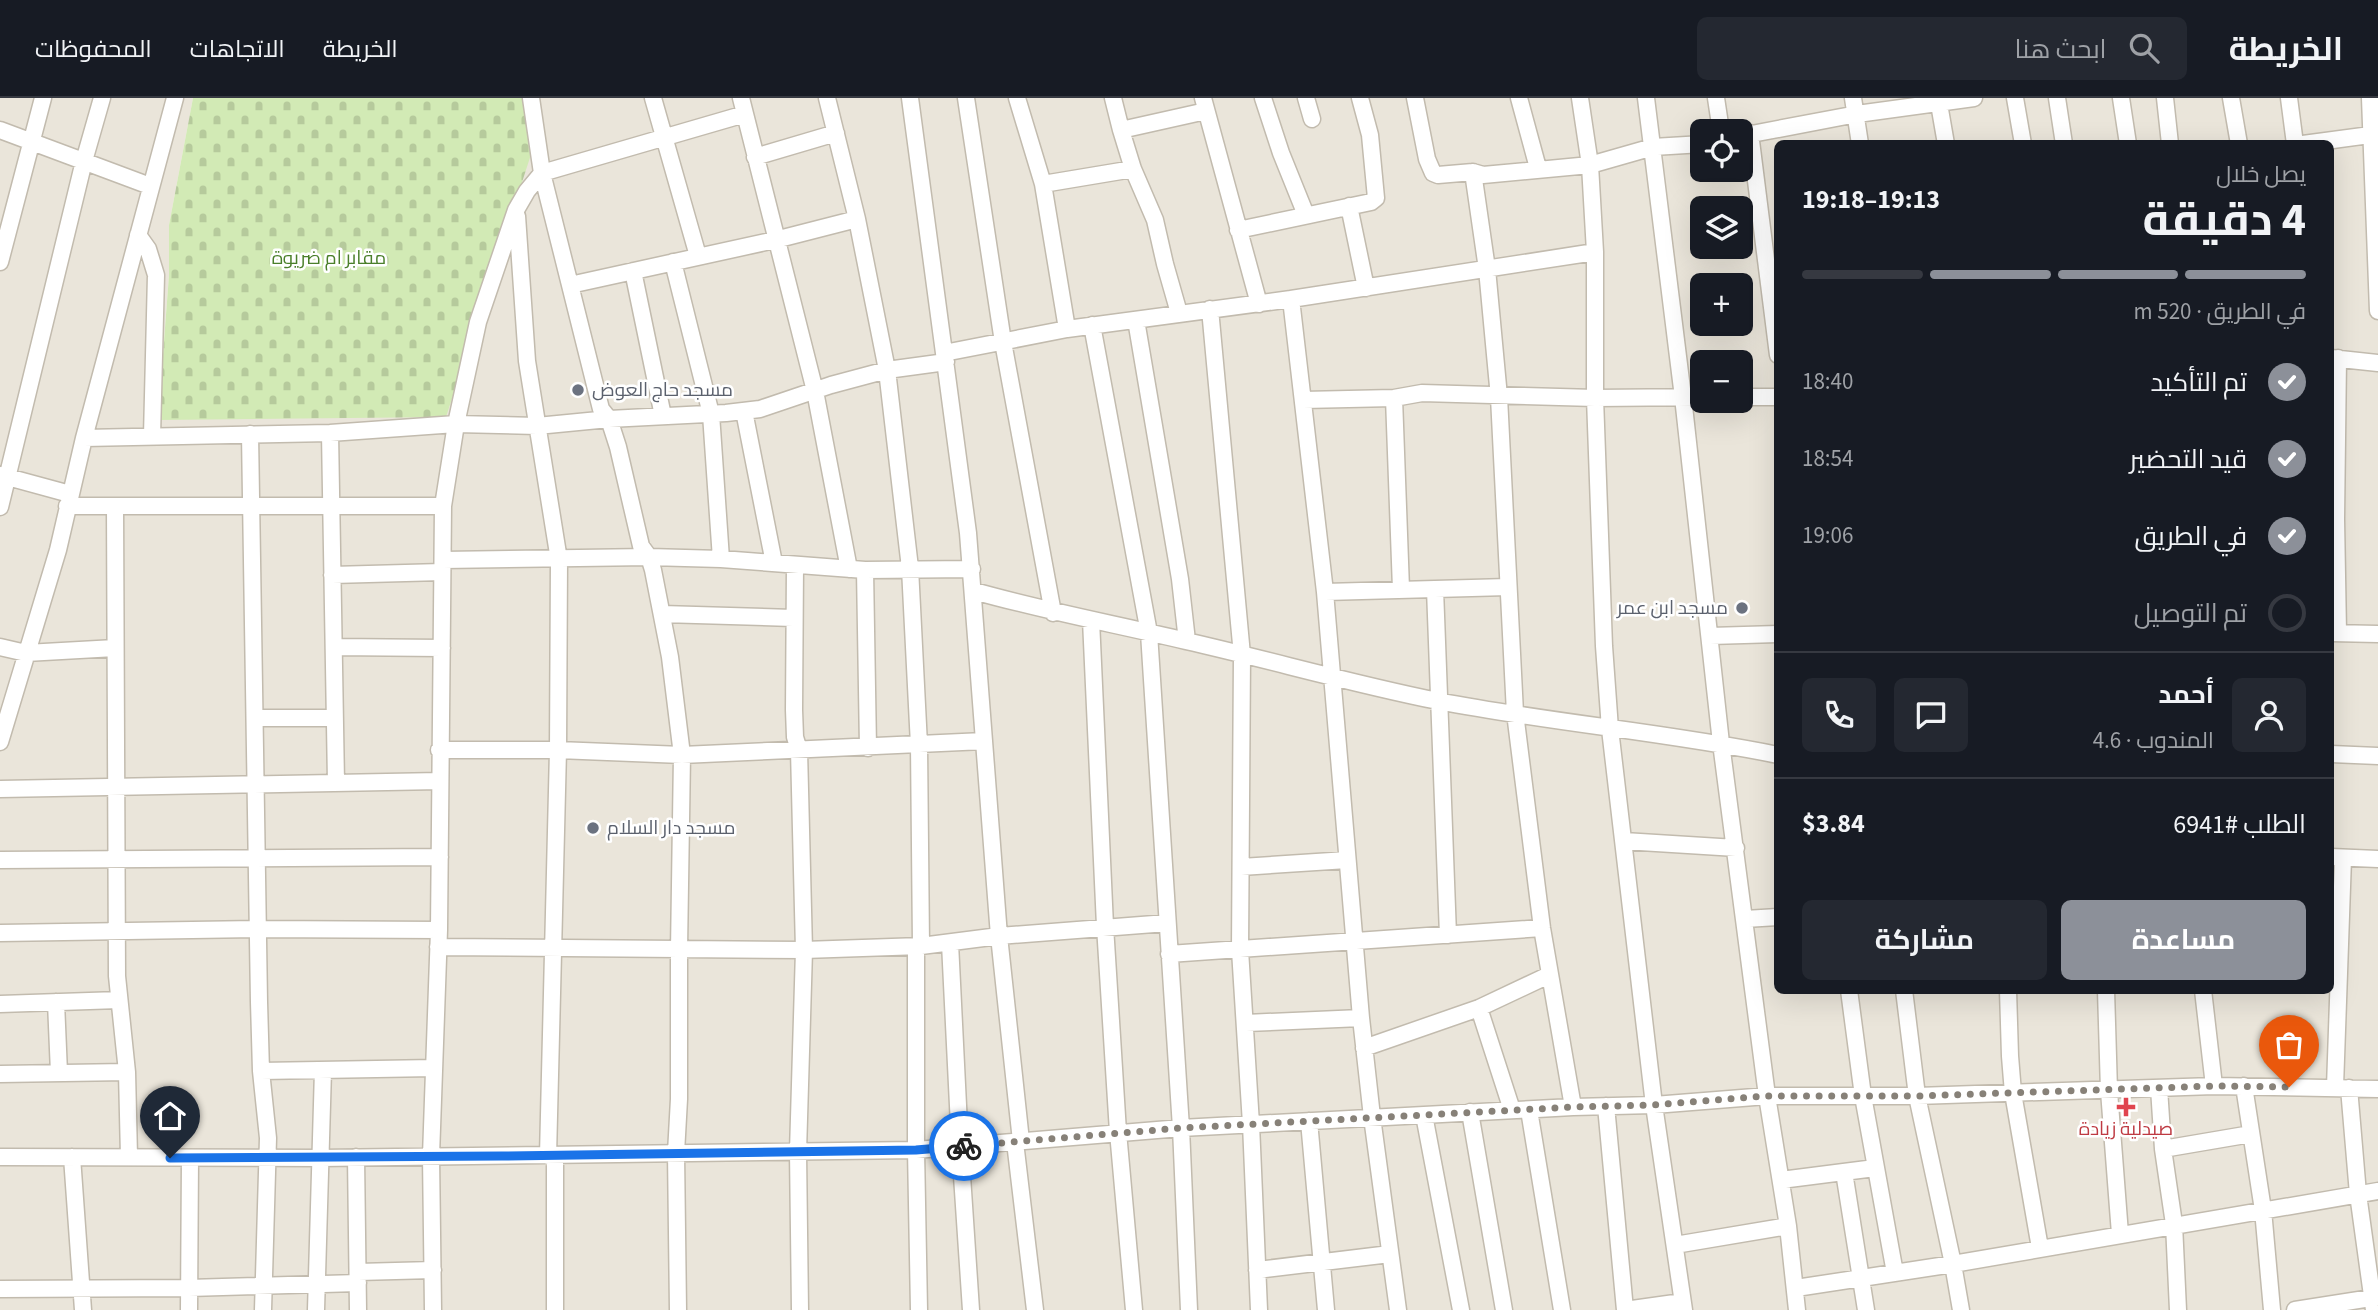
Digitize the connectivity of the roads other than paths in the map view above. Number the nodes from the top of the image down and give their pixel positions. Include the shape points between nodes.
1 (43, 98) edge
2 (102, 98) edge
3 (175, 98) edge
4 (531, 98) edge
5 (653, 98) edge
6 (827, 98) edge
7 (910, 98) edge
8 (966, 98) edge
9 (1017, 98) edge
10 (1113, 98) edge
11 (1263, 98) edge
12 (1306, 98) edge
13 (1360, 98) edge
14 (1415, 98) edge
15 (1519, 98) edge
16 (1580, 98) edge
17 (1646, 98) edge
18 (1716, 98) edge
19 (1974, 98) edge
20 (2015, 98) edge
21 (2057, 98) edge
22 (2121, 98) edge
23 (2165, 98) edge
24 (2231, 98) edge
25 (2289, 98) edge
26 (2370, 98) edge
27 (1939, 101) edge
28 (1204, 105) edge
29 (743, 106) edge
30 (1855, 106) edge
31 (1312, 119) dead end
32 (1719, 119) edge
33 (0, 130) edge
34 (1121, 130) junction
35 (1753, 132) edge
36 (836, 133) junction
37 (2375, 135) edge
38 (664, 137) junction
39 (1859, 140) edge
40 (1944, 140) edge
41 (2022, 140) edge
42 (2063, 140) edge
43 (2127, 140) edge
44 (2170, 140) edge
45 (2238, 140) edge
46 (2294, 140) edge
47 (2334, 140) edge
48 (30, 141) junction
49 (1690, 145) edge
50 (1653, 147) junction
51 (755, 157) junction
52 (85, 161) junction
53 (1590, 165) junction
54 (1133, 169) junction
55 (1538, 169) junction
56 (1473, 172) junction
57 (542, 173) junction
58 (1752, 182) edge
59 (1043, 184) junction
60 (150, 186) junction
61 (1349, 206) junction
62 (516, 210) junction
63 (1306, 215) junction
64 (857, 219) junction
65 (1238, 230) junction
66 (138, 235) junction
67 (775, 240) junction
68 (1595, 252) junction
69 (698, 256) junction
70 (0, 262) edge
71 (673, 262) junction
72 (1487, 269) junction
73 (634, 271) junction
74 (570, 285) junction
75 (1366, 288) junction
76 (1291, 299) junction
77 (1259, 304) junction
78 (1210, 309) junction
79 (2378, 311) edge
80 (1179, 313) junction
81 (1136, 320) junction
82 (1092, 325) junction
83 (1067, 328) junction
84 (1774, 328) edge
85 (1003, 342) junction
86 (945, 357) junction
87 (2335, 358) edge
88 (2378, 363) edge
89 (887, 370) junction
90 (815, 391) junction
91 (1499, 397) junction
92 (1683, 397) junction
93 (1690, 397) edge
94 (1753, 397) edge
95 (1774, 397) edge
96 (1394, 398) junction
97 (1595, 398) junction
98 (1303, 400) junction
99 (744, 411) junction
100 (711, 414) junction
101 (663, 416) junction
102 (609, 419) junction
103 (456, 424) junction
104 (537, 426) junction
105 (330, 433) junction
106 (250, 434) junction
107 (152, 436) junction
108 (84, 438) junction
109 (4, 476) edge
110 (69, 500) junction
111 (115, 506) junction
112 (253, 506) junction
113 (331, 506) junction
114 (443, 506) junction
115 (0, 507) edge
116 (649, 557) junction
117 (559, 559) junction
118 (721, 559) junction
119 (774, 563) junction
120 (442, 566) junction
121 (795, 566) junction
122 (910, 568) junction
123 (971, 569) junction
124 (857, 570) junction
125 (332, 575) junction
126 (1508, 587) junction
127 (1401, 589) junction
128 (1435, 589) junction
129 (974, 591) junction
130 (1325, 592) junction
131 (1053, 613) junction
132 (662, 614) junction
133 (793, 618) junction
134 (1091, 620) junction
135 (1149, 633) junction
136 (2334, 633) edge
137 (1774, 634) edge
138 (2378, 634) edge
139 (1710, 636) junction
140 (1187, 641) junction
141 (0, 647) edge
142 (115, 648) junction
143 (334, 648) junction
144 (442, 648) junction
145 (26, 653) junction
146 (1241, 654) junction
147 (1332, 676) junction
148 (1438, 701) junction
149 (1515, 713) junction
150 (255, 718) junction
151 (335, 718) junction
152 (1610, 729) junction
153 (984, 741) junction
154 (0, 742) edge
155 (1721, 743) junction
156 (919, 745) junction
157 (868, 748) junction
158 (439, 750) junction
159 (558, 750) junction
160 (799, 750) junction
161 (1774, 754) edge
162 (2334, 754) edge
163 (682, 755) junction
164 (2378, 756) edge
165 (440, 781) junction
166 (336, 783) junction
167 (256, 784) junction
168 (117, 787) junction
169 (0, 789) edge
170 (1624, 841) junction
171 (1736, 848) junction
172 (440, 857) junction
173 (117, 858) junction
174 (258, 858) junction
175 (2337, 858) edge
176 (2378, 859) edge
177 (0, 860) edge
178 (1347, 860) junction
179 (1241, 867) junction
180 (1774, 917) edge
181 (1745, 919) junction
182 (1167, 923) junction
183 (1105, 926) junction
184 (1542, 928) junction
185 (258, 929) junction
186 (439, 930) junction
187 (116, 931) junction
188 (0, 933) edge
189 (1448, 935) junction
190 (999, 936) junction
191 (1354, 941) junction
192 (950, 943) junction
193 (919, 946) junction
194 (438, 947) junction
195 (554, 949) junction
196 (679, 950) junction
197 (804, 950) junction
198 (1240, 950) junction
199 (1169, 954) junction
200 (1549, 975) junction
201 (1850, 994) edge
202 (1904, 994) edge
203 (2008, 994) edge
204 (2106, 994) edge
205 (2205, 994) edge
206 (119, 1000) junction
207 (56, 1002) junction
208 (0, 1004) edge
209 (1479, 1008) junction
210 (1361, 1018) junction
211 (1246, 1023) junction
212 (1364, 1048) junction
213 (434, 1068) junction
214 (323, 1070) junction
215 (261, 1071) junction
216 (127, 1072) junction
217 (59, 1073) junction
218 (0, 1074) edge
219 (2214, 1086) junction
220 (2244, 1086) junction
221 (2159, 1088) junction
222 (2342, 1088) junction
223 (2378, 1089) edge
224 (2109, 1091) junction
225 (2014, 1093) junction
226 (1767, 1096) junction
227 (1863, 1096) junction
228 (1917, 1096) junction
229 (1654, 1105) junction
230 (1606, 1106) junction
231 (1573, 1107) junction
232 (1512, 1110) junction
233 (1529, 1110) junction
234 (1470, 1112) junction
235 (1424, 1115) junction
236 (1372, 1117) junction
237 (1309, 1121) junction
238 (1251, 1124) junction
239 (1181, 1128) junction
240 (1118, 1132) junction
241 (2251, 1134) junction
242 (1018, 1142) junction
243 (960, 1146) junction
244 (2163, 1149) junction
245 (916, 1150) junction
246 (798, 1152) junction
247 (676, 1153) junction
248 (552, 1155) junction
249 (0, 1157) edge
250 (72, 1157) junction
251 (129, 1157) junction
252 (356, 1157) junction
253 (432, 1157) junction
254 (190, 1158) junction
255 (267, 1158) junction
256 (321, 1158) junction
257 (1875, 1168) junction
258 (1844, 1172) junction
259 (1782, 1180) junction
260 (2378, 1191) edge
261 (2358, 1194) junction
262 (2263, 1210) junction
263 (2174, 1224) junction
264 (1788, 1226) junction
265 (2120, 1234) junction
266 (1675, 1245) junction
267 (2040, 1248) junction
268 (1390, 1254) junction
269 (1322, 1263) junction
270 (1953, 1264) junction
271 (433, 1270) junction
272 (1257, 1270) junction
273 (1895, 1273) junction
274 (358, 1278) junction
275 (1861, 1278) junction
276 (318, 1285) junction
277 (263, 1286) junction
278 (81, 1287) junction
279 (190, 1288) junction
280 (1796, 1288) junction
281 (0, 1289) edge
282 (2375, 1302) edge
283 (1683, 1306) edge
284 (83, 1310) edge
285 (189, 1310) edge
286 (263, 1310) edge
287 (316, 1310) edge
288 (358, 1310) edge
289 (433, 1310) edge
290 (555, 1310) edge
291 (678, 1310) edge
292 (800, 1310) edge
293 (919, 1310) edge
294 (971, 1310) edge
295 (1035, 1310) edge
296 (1134, 1310) edge
297 (1189, 1310) edge
298 (1259, 1310) edge
299 (1326, 1310) edge
300 (1398, 1310) edge
301 (1461, 1310) edge
302 (1504, 1310) edge
303 (1562, 1310) edge
304 (1625, 1310) edge
305 (1797, 1310) edge
306 (1866, 1310) edge
307 (1961, 1310) edge
308 (2178, 1310) edge
309 (2272, 1310) edge
310 (2295, 1310) edge

1 - 48 street
2 - 52 street
3 - 60 street
4 - 57 street
5 - 38 street
6 - 36 street
7 - 86 street
8 - 85 street
9 - 59 street
10 - 34 street
11 - 63 street
12 - 31 street
13 - 61 street via 1370,135 1376,198
14 - 56 street via 1433,173
15 - 55 street
16 - 53 street
17 - 50 street
18 - 32 street
19 - 27 street
20 - 41 street
21 - 42 street
22 - 43 street
23 - 44 street
24 - 45 street
25 - 46 street
26 - 37 street
27 - 30 street
27 - 40 street
28 - 34 street
28 - 65 street
29 - 38 street
29 - 51 street
30 - 35 street
30 - 39 street
33 - 48 street
34 - 54 street
36 - 51 street
36 - 64 street
37 - 47 street
37 - 79 street
38 - 57 street
38 - 69 street
48 - 52 street
48 - 70 street
49 - 50 street
50 - 53 street
50 - 92 street
51 - 67 street
52 - 60 street
52 - 109 street
53 - 55 street
53 - 68 street
54 - 59 street
54 - 80 street via 1155,220
55 - 56 street
56 - 72 street
57 - 62 street
57 - 74 street
58 - 84 street
59 - 83 street
60 - 66 street
61 - 63 street
61 - 75 street
62 - 103 street via 478,322
62 - 104 street via 525,351
63 - 65 street
64 - 67 street
64 - 89 street
65 - 77 street
66 - 107 street via 156,275
66 - 108 street
67 - 69 street
67 - 90 street
68 - 72 street
68 - 97 street
69 - 71 street
71 - 73 street
71 - 100 street
72 - 75 street
72 - 91 street
73 - 74 street
73 - 101 street
74 - 102 street via 601,409
75 - 76 street
76 - 77 street
76 - 98 street
77 - 78 street
78 - 80 street
78 - 146 street
80 - 81 street
81 - 82 street
81 - 140 street
82 - 83 street
82 - 135 street
83 - 85 street
85 - 86 street
85 - 131 street
86 - 89 street
86 - 123 street
87 - 88 street
87 - 136 street
89 - 90 street
89 - 122 street
90 - 99 street
90 - 124 street
91 - 96 street via 1422,393
91 - 97 street
91 - 126 street
92 - 93 street
92 - 97 street
92 - 139 street
94 - 95 street
96 - 98 street
96 - 127 street
97 - 152 street
98 - 130 street
99 - 100 street
99 - 119 street
100 - 101 street
100 - 118 street
101 - 102 street
102 - 104 street
102 - 116 street via 641,546
103 - 104 street
103 - 105 street
103 - 114 street
104 - 117 street
105 - 106 street
105 - 113 street
106 - 107 street
106 - 112 street
107 - 108 street
108 - 110 street
109 - 110 street
109 - 115 street
110 - 111 street
110 - 145 street
111 - 112 street
111 - 142 street
112 - 113 street
112 - 150 street
113 - 114 street
113 - 125 street
114 - 120 street
116 - 117 street
116 - 118 street
116 - 132 street
117 - 120 street
117 - 159 street
118 - 119 street
119 - 121 street
120 - 125 street
120 - 144 street
121 - 124 street
121 - 133 street
122 - 123 street
122 - 124 street
122 - 156 street
123 - 129 street
124 - 157 street
125 - 143 street
126 - 128 street
126 - 149 street
127 - 128 street
127 - 130 street
128 - 148 street
129 - 131 street
129 - 153 street
130 - 147 street
131 - 134 street
132 - 133 street
132 - 163 street
133 - 160 street via 794,724
134 - 135 street
134 - 183 street
135 - 140 street
135 - 182 street
136 - 138 street
137 - 139 street
139 - 155 street
140 - 146 street
141 - 145 street
142 - 145 street
142 - 168 street
143 - 144 street
143 - 151 street
144 - 158 street
145 - 154 street
146 - 147 street
146 - 179 street
147 - 148 street
147 - 178 street
148 - 149 street
148 - 189 street
149 - 152 street
149 - 184 street
150 - 151 street
150 - 167 street
151 - 166 street
152 - 155 street
152 - 170 street
153 - 156 street
153 - 190 street
155 - 161 street
155 - 171 street
156 - 157 street
156 - 193 street
157 - 160 street
158 - 159 street
158 - 165 street
159 - 163 street
159 - 195 street
160 - 163 street
160 - 197 street
162 - 164 street
163 - 196 street
165 - 166 street
165 - 172 street
166 - 167 street
167 - 168 street
167 - 174 street
168 - 169 street
168 - 173 street
170 - 171 street
170 - 229 street
171 - 181 street
172 - 174 street
172 - 186 street
173 - 174 street
173 - 177 street
173 - 187 street
174 - 185 street
175 - 176 street
175 - 222 street
178 - 179 street
178 - 191 street
179 - 198 street
180 - 181 street
181 - 226 street
182 - 183 street
182 - 199 street
183 - 190 street
183 - 240 street
184 - 189 street
184 - 200 street
185 - 186 street
185 - 187 street
185 - 215 street
186 - 194 street
187 - 188 street
187 - 206 street
189 - 191 street
190 - 192 street
190 - 242 street
191 - 198 street
191 - 210 street
192 - 193 street
192 - 243 street
193 - 197 street
193 - 245 street
194 - 195 street
194 - 213 street
195 - 196 street
195 - 248 street
196 - 197 street
196 - 247 street
197 - 246 street
198 - 199 street
198 - 211 street
199 - 239 street
200 - 209 street
200 - 231 street
201 - 227 street
202 - 228 street
203 - 225 street
204 - 224 street
205 - 219 street
206 - 207 street
206 - 216 street
207 - 208 street
207 - 217 street
209 - 212 street
209 - 232 street
210 - 211 street
210 - 212 street
211 - 238 street
212 - 236 street
213 - 214 street
213 - 253 street
214 - 215 street
214 - 256 street
215 - 255 street
216 - 217 street
216 - 251 street
217 - 218 street
219 - 220 street
219 - 221 street
220 - 222 street
220 - 241 street
221 - 224 street
221 - 244 street
222 - 223 street
222 - 261 street
224 - 225 street
224 - 265 street
225 - 228 street
225 - 267 street
226 - 227 street
226 - 229 street
226 - 259 street
227 - 228 street
227 - 257 street
228 - 270 street
229 - 230 street
229 - 266 street
230 - 231 street
230 - 304 street
231 - 233 street
232 - 233 street
232 - 234 street
233 - 303 street
234 - 235 street
234 - 302 street
235 - 236 street
235 - 301 street
236 - 237 street
236 - 268 street
237 - 238 street
237 - 269 street
238 - 239 street
238 - 272 street
239 - 240 street
239 - 297 street
240 - 242 street
240 - 296 street
241 - 244 street
241 - 262 street
242 - 243 street
242 - 295 street
243 - 245 street
243 - 294 street
244 - 263 street
245 - 246 street
245 - 293 street
246 - 247 street
246 - 292 street
247 - 248 street
247 - 291 street
248 - 253 street
248 - 290 street
249 - 250 street
250 - 251 street
250 - 278 street
251 - 254 street
252 - 253 street
252 - 256 street
252 - 274 street
253 - 271 street
254 - 255 street
254 - 279 street
255 - 256 street
255 - 277 street
256 - 276 street
257 - 258 street
257 - 273 street
258 - 259 street
258 - 275 street
259 - 264 street
260 - 261 street
261 - 262 street
261 - 282 street
262 - 263 street
262 - 309 street
263 - 265 street
263 - 308 street
264 - 266 street
264 - 280 street
265 - 267 street
266 - 283 street
267 - 270 street
268 - 269 street
268 - 300 street
269 - 272 street
269 - 299 street
270 - 273 street
270 - 307 street
271 - 274 street
271 - 289 street
272 - 298 street
273 - 275 street
274 - 276 street
274 - 288 street
275 - 280 street
275 - 306 street
276 - 277 street
276 - 287 street
277 - 279 street
277 - 286 street
278 - 279 street
278 - 281 street
278 - 284 street
279 - 285 street
280 - 305 street
282 - 310 street
283 - 304 street

